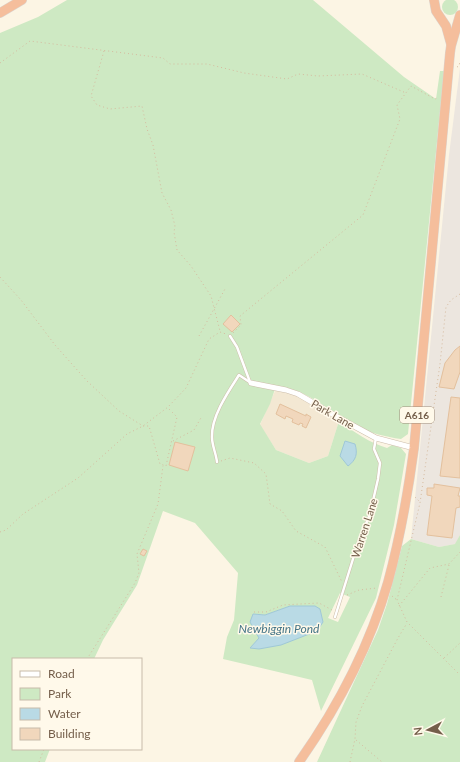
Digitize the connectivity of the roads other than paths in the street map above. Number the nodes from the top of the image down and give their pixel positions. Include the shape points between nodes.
1 (22, 0) edge
2 (435, 2) edge
3 (0, 13) edge
4 (460, 15) edge
5 (442, 19) junction
6 (451, 46) junction
7 (230, 336) road end
8 (251, 383) junction
9 (376, 438) junction
10 (414, 448) junction
11 (217, 462) road end
12 (334, 617) dead end
13 (299, 762) edge

1 - 3 highway
2 - 5 highway, A616 via 438,15
4 - 5 highway, A616 via 452,20
4 - 6 highway, A616
5 - 6 highway, A616 via 448,30
6 - 10 highway, A616
7 - 8 lane
8 - 9 street, Park Lane via 298,394
8 - 11 lane via 239,375 213,422 212,436
9 - 10 street, Park Lane
9 - 12 lane, Warren Lane via 374,449 380,463 378,480 370,514
10 - 13 highway, A616 via 399,536 385,590 368,638 330,715

